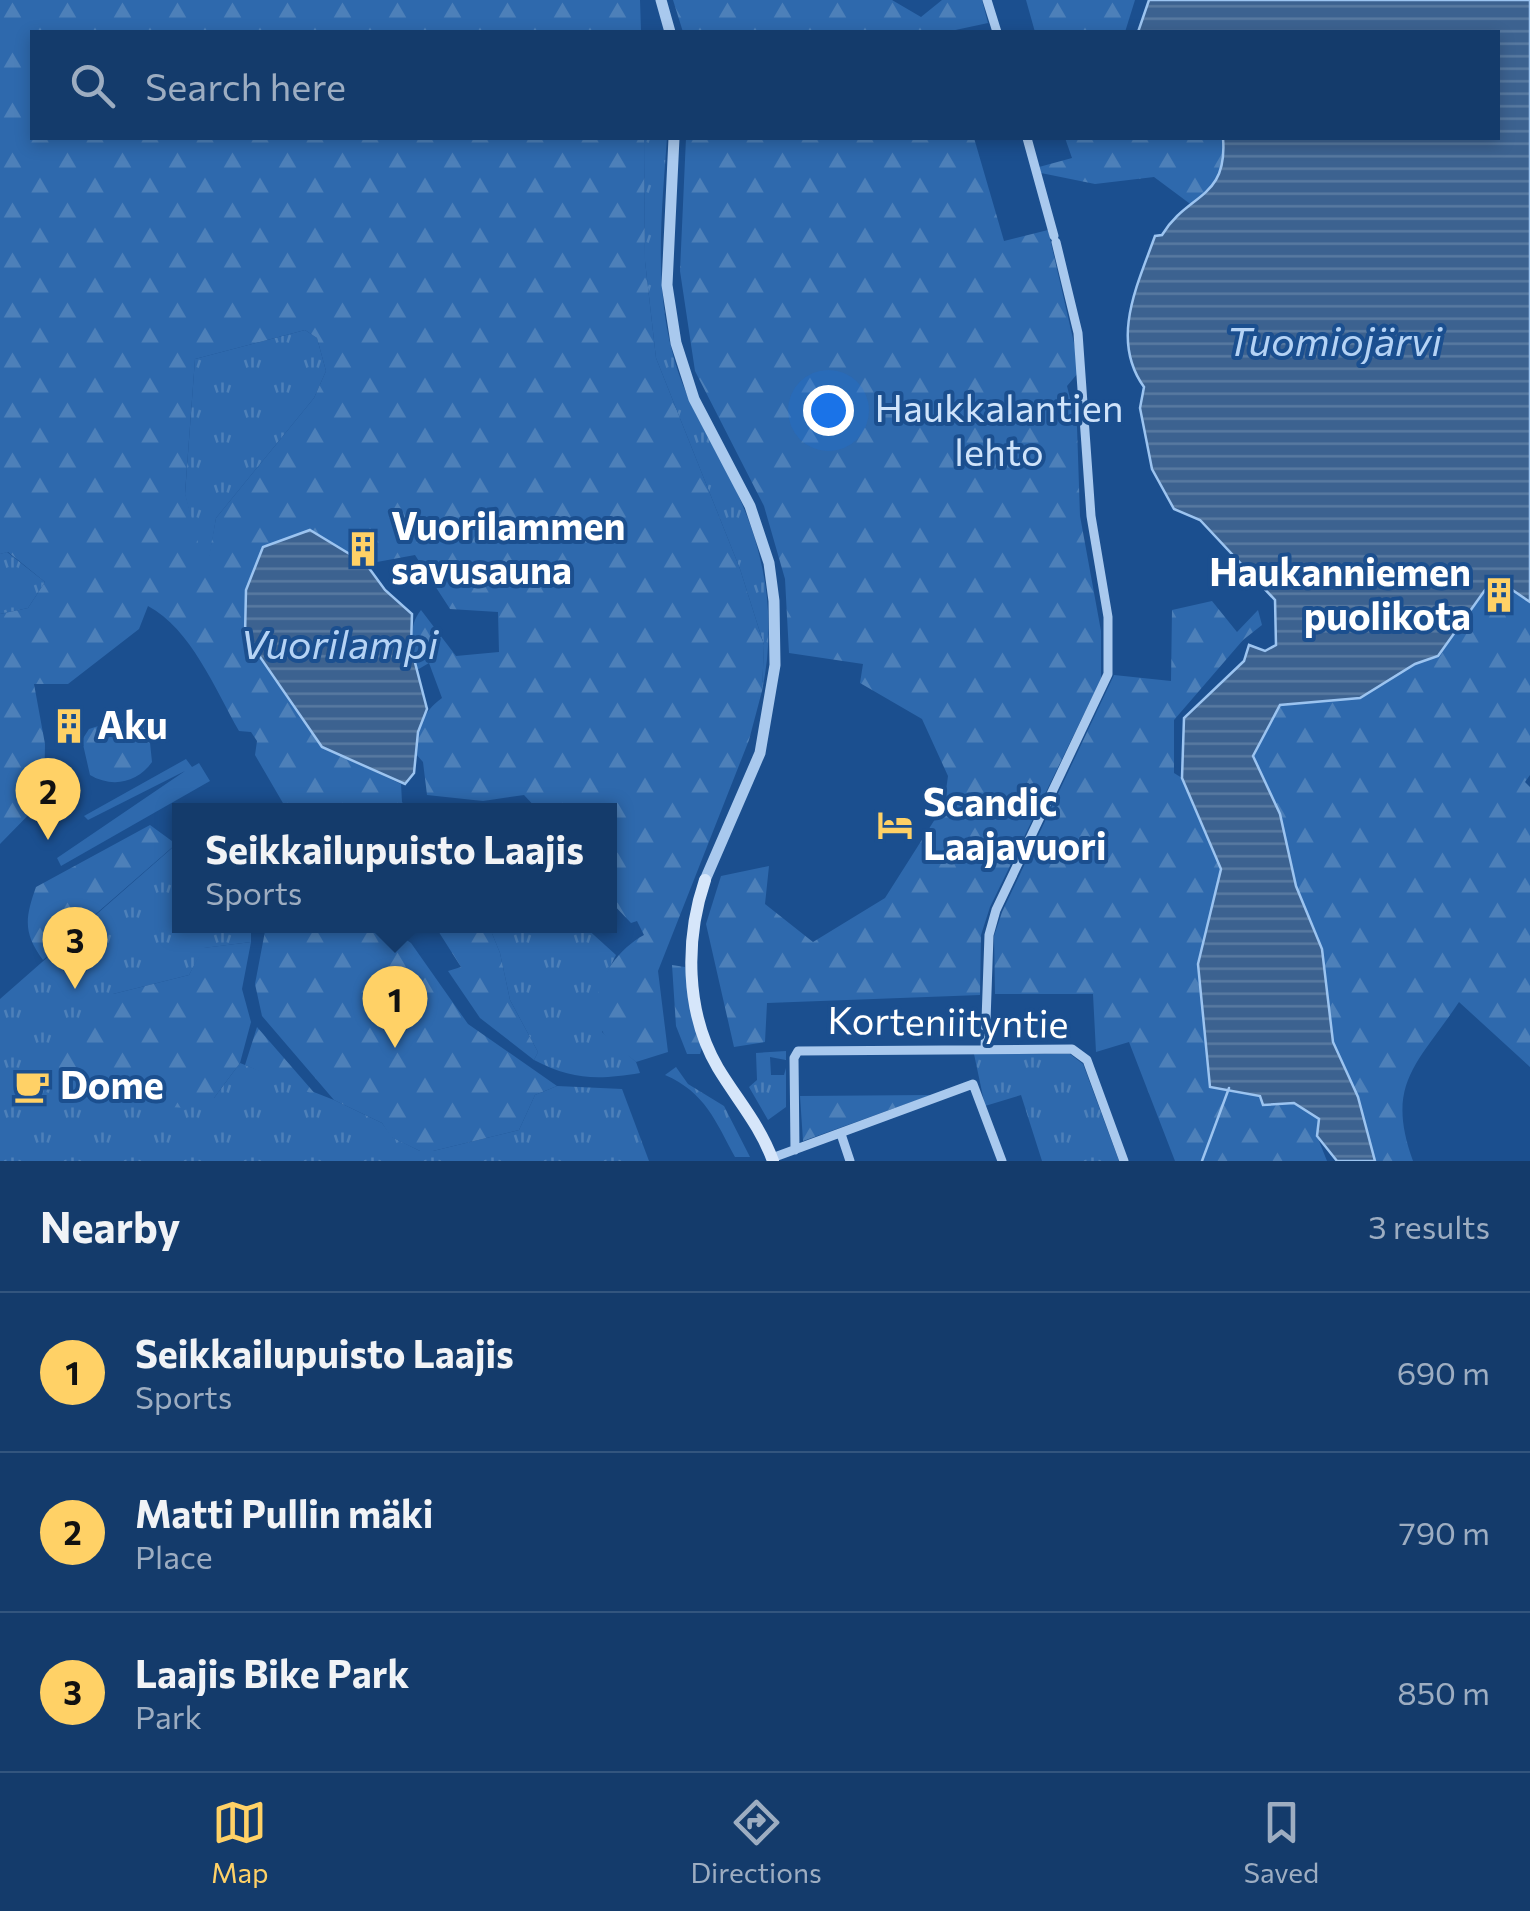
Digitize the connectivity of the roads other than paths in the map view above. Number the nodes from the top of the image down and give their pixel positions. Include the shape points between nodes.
1 (661, 0) edge
2 (987, 0) edge
3 (669, 30) edge
4 (995, 30) edge
5 (674, 140) edge
6 (1028, 140) edge
7 (706, 880) joint
8 (985, 1049) junction
9 (841, 1134) junction
10 (795, 1150) junction
11 (770, 1160) edge
12 (850, 1161) edge
13 (1002, 1161) edge
14 (1124, 1161) edge

1 - 3 street
2 - 4 street
5 - 7 street via 667,284 676,342 694,398 742,486 769,562 775,664 760,743
6 - 8 street via 1078,333 1108,674 996,910 989,935
7 - 11 main road via 695,910 694,996 716,1064 754,1118
8 - 10 street, Korteniityntie via 798,1051
8 - 14 street, Korteniityntie via 1084,1054
9 - 10 street
9 - 12 street
9 - 13 street via 972,1084
10 - 11 street

